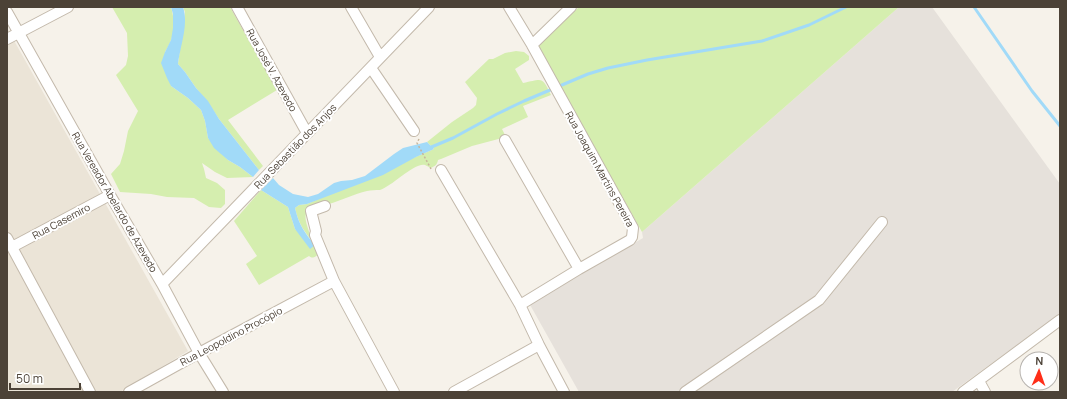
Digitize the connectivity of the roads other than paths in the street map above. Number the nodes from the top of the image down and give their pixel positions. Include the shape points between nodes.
1 (68, 7) edge
2 (237, 7) edge
3 (351, 7) edge
4 (430, 7) edge
5 (509, 7) edge
6 (571, 7) edge
7 (7, 12) edge
8 (19, 32) junction
9 (7, 39) edge
10 (532, 45) junction
11 (380, 57) junction
12 (371, 68) junction
13 (414, 131) dead end
14 (307, 133) junction
15 (505, 140) dead end
16 (436, 170) road end
17 (110, 195) junction
18 (325, 206) dead end
19 (882, 222) dead end
20 (9, 243) edge
21 (579, 269) junction
22 (334, 281) junction
23 (162, 284) junction
24 (520, 305) junction
25 (1060, 320) edge
26 (539, 345) junction
27 (199, 353) junction
28 (978, 381) junction
29 (90, 392) edge
30 (129, 392) edge
31 (222, 392) edge
32 (394, 392) edge
33 (454, 392) edge
34 (564, 392) edge
35 (685, 392) edge
36 (963, 392) edge
37 (985, 392) edge

1 - 8 street
2 - 14 street, Rua José V. Azevedo
3 - 11 street
4 - 11 street, Rua Sebastião dos Anjos
5 - 10 street, Rua Joaquim Martins Pereira
6 - 10 street
7 - 8 street, Rua Vereador Abelardo de Azevedo
8 - 9 street
8 - 17 street, Rua Vereador Abelardo de Azevedo
10 - 21 street, Rua Joaquim Martins Pereira via 633,228 630,240
11 - 12 street, Rua Sebastião dos Anjos
12 - 13 street
12 - 14 street, Rua Sebastião dos Anjos
14 - 23 street, Rua Sebastião dos Anjos
15 - 21 street
16 - 24 street
17 - 20 street, Rua Casemiro
17 - 23 street, Rua Vereador Abelardo de Azevedo
18 - 22 street via 311,211 315,235
19 - 35 street via 819,300
20 - 29 street
21 - 24 street, Rua Joaquim Martins Pereira
22 - 27 street, Rua Leopoldino Procópio
22 - 32 street
23 - 27 street, Rua Vereador Abelardo de Azevedo
24 - 26 street
25 - 28 street
26 - 33 street
26 - 34 street
27 - 30 street, Rua Leopoldino Procópio
27 - 31 street, Rua Vereador Abelardo de Azevedo
28 - 36 street
28 - 37 street

